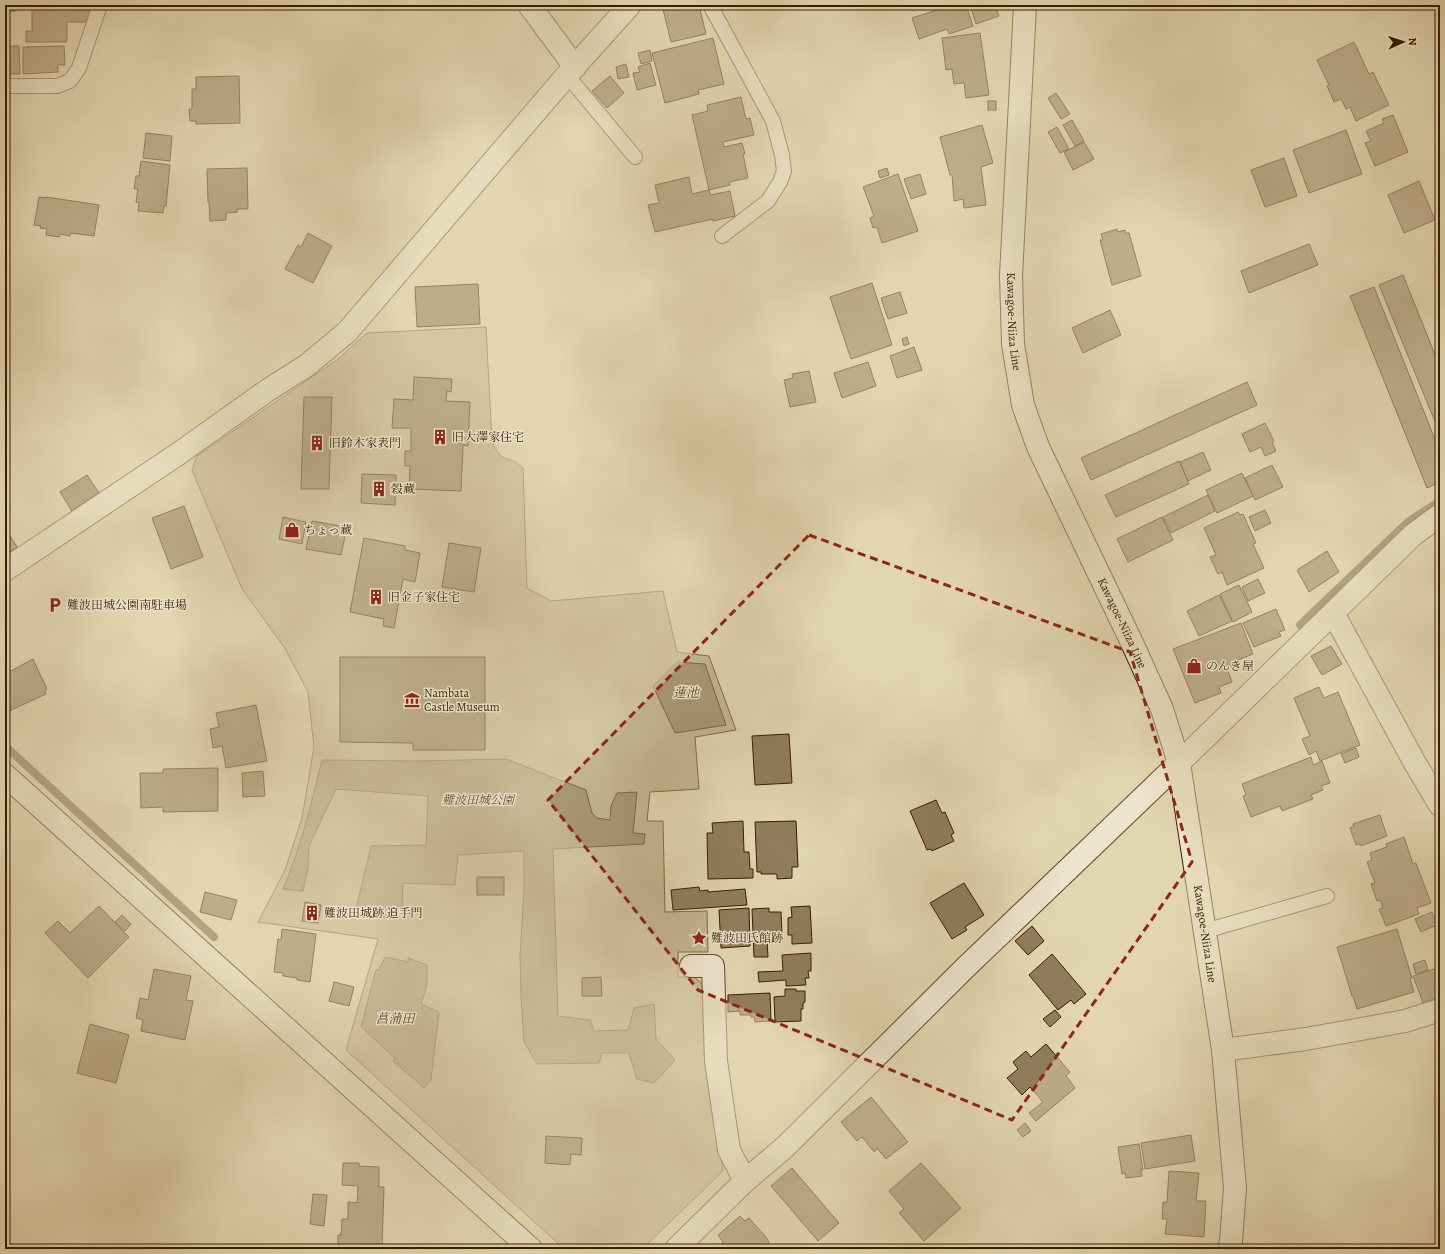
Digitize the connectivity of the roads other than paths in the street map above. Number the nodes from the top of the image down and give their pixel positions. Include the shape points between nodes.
1 (100, 5) edge
2 (529, 5) edge
3 (630, 5) edge
4 (710, 5) edge
5 (1025, 5) edge
6 (571, 71) junction
7 (5, 86) edge
8 (635, 156) dead end
9 (722, 236) dead end
10 (1440, 515) edge
11 (5, 570) edge
12 (1333, 613) junction
13 (1179, 763) junction
14 (5, 775) edge
15 (1440, 805) edge
16 (1327, 896) dead end
17 (1205, 931) junction
18 (691, 966) dead end
19 (1440, 1010) edge
20 (1223, 1050) junction
21 (745, 1181) junction
22 (531, 1249) edge
23 (676, 1249) edge
24 (1229, 1249) edge

1 - 7 lane via 79,68 70,81 57,86
2 - 6 street
3 - 6 street
4 - 9 lane via 773,120 784,171 768,201
5 - 13 street, Kawagoe-Niiza Line via 1011,276 1013,344 1023,405 1038,448 1162,709
6 - 8 lane
6 - 11 street via 347,332 306,366
10 - 12 street via 1413,535
12 - 13 street
12 - 15 street
13 - 17 street, Kawagoe-Niiza Line
13 - 21 street via 966,967 785,1147
14 - 22 street
16 - 17 lane
17 - 20 street, Kawagoe-Niiza Line
18 - 21 street via 713,966 716,1061 729,1150
19 - 20 street via 1405,1021 1306,1039
20 - 24 street, Kawagoe-Niiza Line via 1235,1188 1232,1241
21 - 23 street

